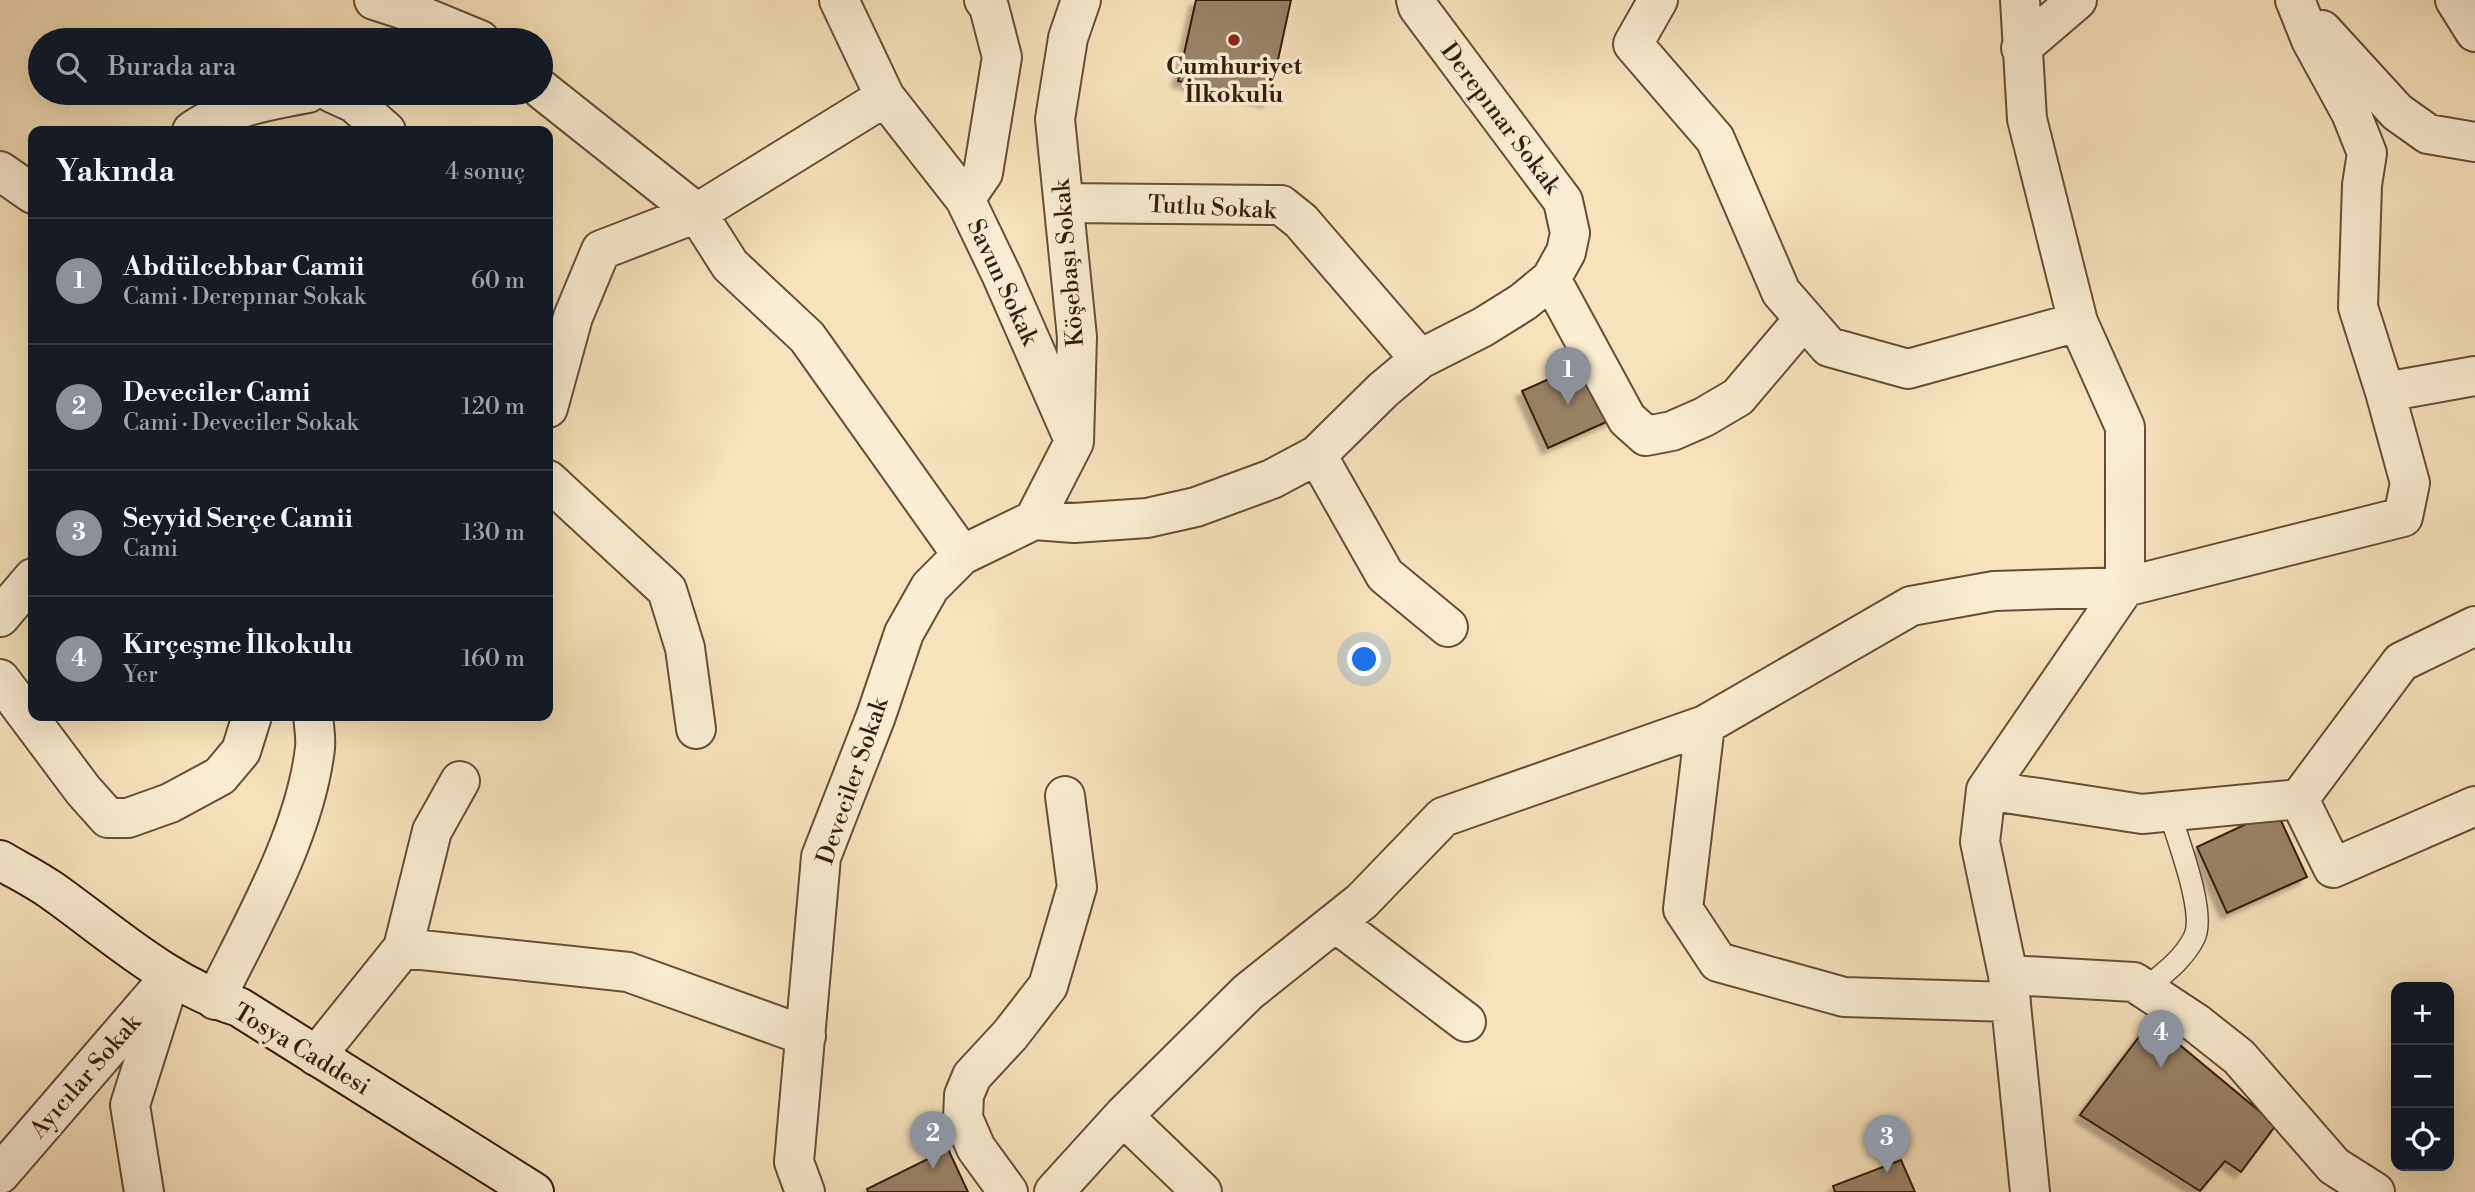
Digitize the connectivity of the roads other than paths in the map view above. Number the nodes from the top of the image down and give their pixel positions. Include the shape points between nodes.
1 (374, 0) edge
2 (839, 0) edge
3 (985, 0) edge
4 (1081, 0) edge
5 (1416, 0) edge
6 (1658, 0) edge
7 (2020, 0) edge
8 (2077, 0) edge
9 (2295, 0) edge
10 (2455, 0) edge
11 (452, 28) edge
12 (2475, 32) edge
13 (2021, 48) junction
14 (885, 97) junction
15 (553, 99) edge
16 (253, 105) edge
17 (356, 105) edge
18 (199, 126) edge
19 (380, 126) edge
20 (2475, 142) edge
21 (0, 171) edge
22 (28, 191) edge
23 (965, 200) junction
24 (1064, 203) junction
25 (697, 213) junction
26 (1551, 279) junction
27 (1804, 319) junction
28 (2078, 322) junction
29 (1420, 359) junction
30 (2475, 376) edge
31 (553, 390) edge
32 (2385, 392) junction
33 (1074, 442) junction
34 (1317, 455) junction
35 (553, 485) edge
36 (1034, 520) junction
37 (962, 555) junction
38 (28, 584) edge
39 (2125, 587) junction
40 (0, 617) edge
41 (2475, 626) edge
42 (1448, 627) dead end
43 (0, 679) edge
44 (28, 716) edge
45 (31, 721) edge
46 (251, 721) edge
47 (313, 721) edge
48 (1705, 725) junction
49 (696, 729) dead end
50 (460, 781) dead end
51 (1986, 790) junction
52 (1065, 796) dead end
53 (2299, 799) junction
54 (2475, 806) edge
55 (2169, 811) junction
56 (0, 860) edge
57 (1336, 923) junction
58 (403, 948) junction
59 (170, 977) junction
60 (2009, 989) junction
61 (2145, 989) junction
62 (215, 1000) junction
63 (1466, 1021) dead end
64 (806, 1036) junction
65 (316, 1056) junction
66 (1123, 1116) junction
67 (0, 1174) edge
68 (144, 1192) edge
69 (534, 1192) edge
70 (805, 1192) edge
71 (1008, 1192) edge
72 (1054, 1192) edge
73 (1202, 1192) edge
74 (2030, 1192) edge
75 (2375, 1192) edge

1 - 11 street
2 - 14 street
3 - 23 street, Savun Sokak via 1002,58 983,173
4 - 24 street, Köşebaşı Sokak via 1068,38 1055,120
5 - 26 street, Derepınar Sokak via 1563,201 1570,233 1566,252
6 - 27 street via 1633,44 1716,139 1781,292
7 - 13 street
8 - 13 street
9 - 20 street via 2396,112 2428,134
9 - 32 street via 2367,153 2358,307
10 - 12 street
13 - 28 street via 2027,119
14 - 23 street
14 - 25 street
15 - 25 street
16 - 18 street
17 - 19 street
21 - 22 street
23 - 33 street, Savun Sokak
24 - 29 street, Tutlu Sokak via 1281,205 1301,221
24 - 33 street, Köşebaşı Sokak via 1077,337
25 - 31 street via 601,250 573,317
25 - 37 street via 730,265 807,337
26 - 27 street via 1627,419 1646,436 1683,426 1738,397
26 - 29 street, Derepınar Sokak via 1483,327
27 - 28 street via 1829,348 1908,369
28 - 39 street via 2125,427
29 - 34 street, Derepınar Sokak
30 - 32 street
32 - 39 street via 2410,483 2403,517
33 - 36 street, Köşebaşı Sokak
34 - 36 street, Derepınar Sokak via 1272,479 1196,507 1147,518 1074,523
34 - 42 street via 1385,575
35 - 49 street via 667,590 685,648
36 - 37 street, Deveciler Sokak
37 - 64 street, Deveciler Sokak via 930,587 904,633 821,857
38 - 40 street
39 - 48 street via 1994,591 1911,606
39 - 51 street
41 - 53 street via 2401,662
43 - 44 street
45 - 46 street via 108,818 128,818 170,803 220,776 241,751
47 - 62 street via 315,746 306,793 276,878
48 - 57 street via 1443,817
48 - 60 street via 1683,909 1718,962 1844,997
50 - 58 street via 432,831
51 - 55 street via 2142,814
51 - 60 street via 1980,842
52 - 71 street via 1077,887 1048,986 972,1076 964,1095 963,1118 976,1149
53 - 54 street via 2333,868
53 - 55 street
55 - 61 lane via 2197,903 2196,935 2183,957
56 - 59 street, Tosya Caddesi via 49,888
57 - 63 street
57 - 66 street via 1248,992
58 - 64 street via 628,972
58 - 65 street
59 - 62 street, Tosya Caddesi
59 - 67 street, Ayıcılar Sokak
59 - 68 street via 130,1105
60 - 61 street via 2133,982
60 - 74 street
61 - 75 street via 2239,1057 2334,1166
62 - 65 street, Tosya Caddesi via 239,1007
64 - 70 street, Deveciler Sokak via 794,1161
65 - 69 street, Tosya Caddesi
66 - 72 street
66 - 73 street

